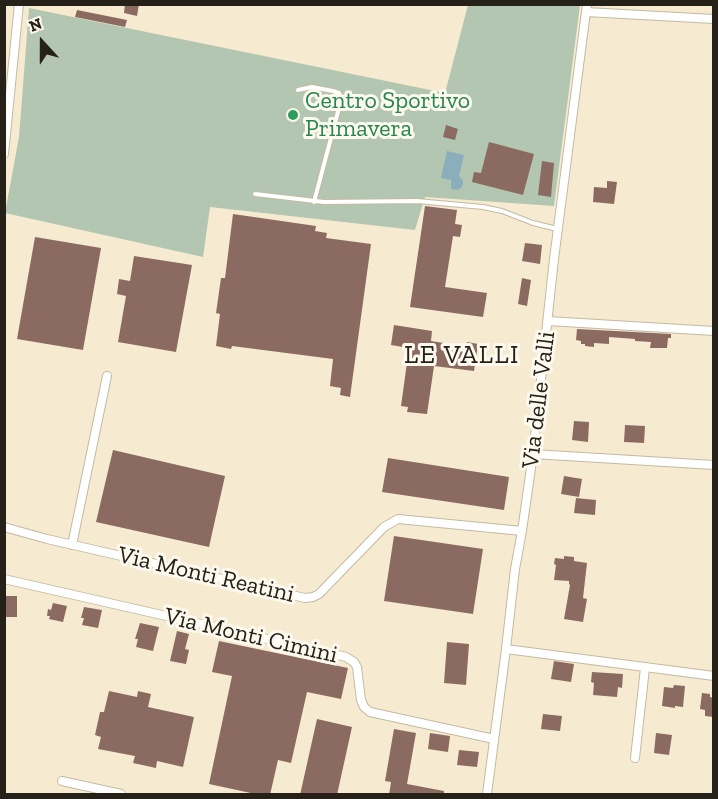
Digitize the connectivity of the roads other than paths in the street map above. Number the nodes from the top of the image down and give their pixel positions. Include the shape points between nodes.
1 (18, 4) edge
2 (587, 8) edge
3 (714, 19) edge
4 (298, 90) dead end
5 (4, 154) edge
6 (255, 194) dead end
7 (314, 201) junction
8 (558, 229) junction
9 (548, 321) junction
10 (714, 331) edge
11 (107, 376) dead end
12 (533, 454) junction
13 (714, 465) edge
14 (4, 527) edge
15 (522, 531) junction
16 (72, 545) junction
17 (4, 579) edge
18 (506, 649) junction
19 (645, 668) junction
20 (714, 676) edge
21 (494, 739) junction
22 (635, 758) dead end
23 (62, 781) dead end
24 (121, 795) edge
25 (487, 795) edge

1 - 5 street
2 - 3 street
2 - 8 street, Via delle Valli
4 - 7 lane via 312,87 339,93 341,98
6 - 7 lane
7 - 8 lane via 417,201 483,207
8 - 9 street, Via delle Valli
9 - 10 street
9 - 12 street, Via delle Valli
11 - 16 street
12 - 13 street
12 - 15 street, Via delle Valli
14 - 16 street, Via Monti Reatini
15 - 16 street, Via Monti Reatini via 398,519 384,526 319,594 309,598
15 - 18 street, Via delle Valli
17 - 21 street, Via Monti Cimini via 346,657 357,667 361,700 370,712
18 - 19 street
18 - 21 street, Via delle Valli
19 - 20 street
19 - 22 street
21 - 25 street, Via delle Valli
23 - 24 street

